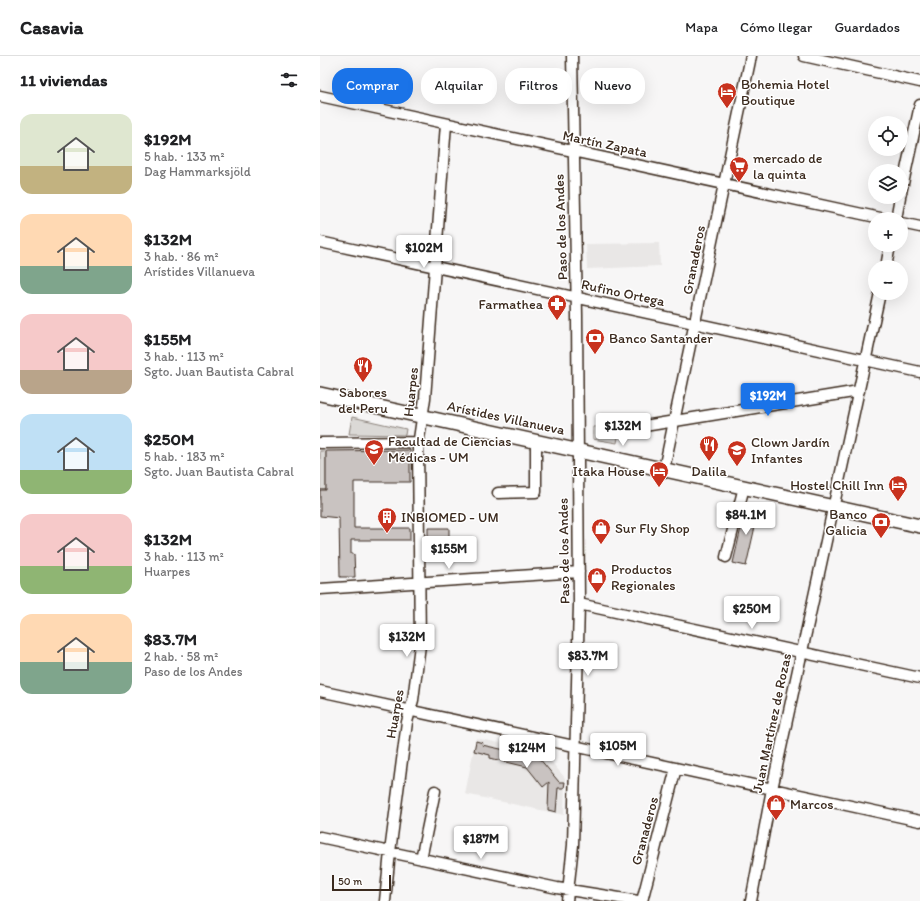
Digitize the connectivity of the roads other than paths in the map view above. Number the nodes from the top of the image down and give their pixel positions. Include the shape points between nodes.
1 (572, 56) edge
2 (751, 56) edge
3 (804, 56) edge
4 (920, 82) edge
5 (320, 96) edge
6 (920, 105) edge
7 (446, 124) junction
8 (573, 151) junction
9 (907, 164) edge
10 (724, 184) junction
11 (868, 215) edge
12 (908, 224) edge
13 (920, 227) edge
14 (320, 242) edge
15 (435, 267) junction
16 (577, 298) junction
17 (879, 300) edge
18 (695, 323) junction
19 (866, 360) junction
20 (920, 372) edge
21 (859, 391) junction
22 (320, 394) edge
23 (422, 416) junction
24 (674, 421) junction
25 (620, 430) dead end
26 (536, 441) junction
27 (419, 442) junction
28 (320, 443) edge
29 (577, 450) junction
30 (664, 469) junction
31 (744, 487) junction
32 (498, 494) dead end
33 (833, 506) junction
34 (920, 526) edge
35 (726, 557) dead end
36 (579, 572) junction
37 (419, 583) junction
38 (320, 589) edge
39 (579, 604) junction
40 (802, 652) junction
41 (920, 678) edge
42 (320, 691) edge
43 (410, 711) junction
44 (576, 747) junction
45 (676, 768) junction
46 (772, 789) junction
47 (435, 792) dead end
48 (920, 821) edge
49 (320, 837) edge
50 (390, 852) junction
51 (421, 858) junction
52 (569, 890) junction
53 (385, 901) edge
54 (567, 901) edge
55 (638, 901) edge
56 (642, 901) edge
57 (750, 901) edge

1 - 8 street, Paso de los Andes
2 - 10 street, Granaderos
3 - 4 street
5 - 7 street, Martín Zapata
6 - 9 street
7 - 8 street, Martín Zapata
7 - 15 street, Huarpes
8 - 10 street, Martín Zapata
8 - 16 street, Paso de los Andes
10 - 11 street, Martín Zapata
10 - 18 street, Granaderos
12 - 13 street
14 - 15 street, Rufino Ortega
15 - 16 street, Rufino Ortega
15 - 23 street, Huarpes
16 - 18 street, Rufino Ortega
16 - 29 street, Paso de los Andes
17 - 19 street, Juan Martínez de Rozas
18 - 19 street, Rufino Ortega
18 - 24 street, Granaderos
19 - 20 street, Rufino Ortega
19 - 21 street, Juan Martínez de Rozas
21 - 24 street
21 - 33 street, Juan Martínez de Rozas
22 - 23 main road, Arístides Villanueva
23 - 26 main road, Arístides Villanueva
23 - 27 street, Huarpes
24 - 25 street
24 - 30 street, Granaderos
26 - 29 main road, Arístides Villanueva
26 - 32 street via 536,492
27 - 28 street
27 - 37 street, Huarpes
29 - 30 main road, Arístides Villanueva
29 - 36 street, Paso de los Andes
30 - 31 main road, Arístides Villanueva
31 - 33 main road, Arístides Villanueva
31 - 35 street
33 - 34 main road, Arístides Villanueva
33 - 40 street, Juan Martínez de Rozas
36 - 37 street
36 - 39 street, Paso de los Andes
37 - 38 street
37 - 43 street, Huarpes via 420,645
39 - 40 street
39 - 44 street, Paso de los Andes
40 - 41 street
40 - 46 street, Juan Martínez de Rozas
42 - 43 street
43 - 44 street
43 - 50 street, Huarpes
44 - 45 street
44 - 52 street, Paso de los Andes
45 - 46 street
45 - 56 street, Granaderos
46 - 48 street
46 - 57 street, Juan Martínez de Rozas
47 - 51 street
49 - 50 street
50 - 51 street
50 - 53 street, Huarpes
51 - 52 street
52 - 54 street, Paso de los Andes
52 - 55 street

